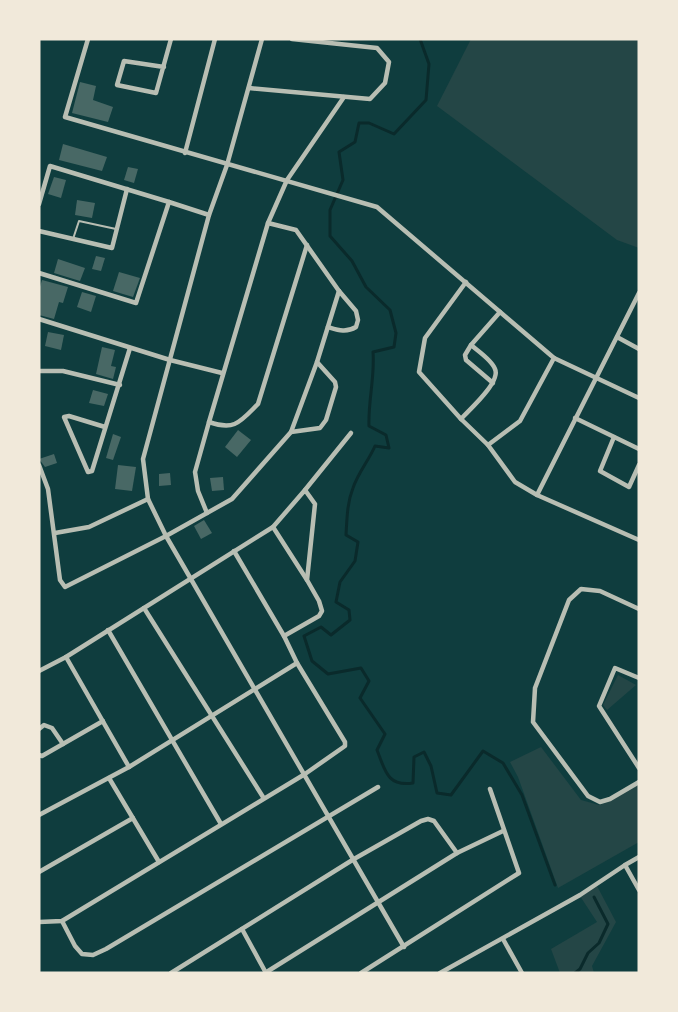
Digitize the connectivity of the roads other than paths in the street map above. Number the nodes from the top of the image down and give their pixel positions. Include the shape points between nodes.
1 (88, 39) edge
2 (171, 39) edge
3 (215, 39) edge
4 (262, 39) edge
5 (292, 39) edge
6 (164, 67) junction
7 (249, 87) junction
8 (344, 98) junction
9 (185, 153) junction
10 (227, 165) junction
11 (287, 180) junction
12 (127, 189) junction
13 (169, 202) junction
14 (39, 204) edge
15 (210, 215) junction
16 (268, 223) junction
17 (116, 229) junction
18 (39, 231) edge
19 (73, 239) junction
20 (307, 245) junction
21 (39, 273) edge
22 (466, 282) junction
23 (339, 291) junction
24 (639, 293) edge
25 (500, 312) junction
26 (39, 319) edge
27 (328, 327) junction
28 (616, 337) junction
29 (471, 345) junction
30 (130, 348) junction
31 (639, 348) edge
32 (554, 358) junction
33 (170, 360) junction
34 (317, 362) junction
35 (39, 371) edge
36 (222, 373) junction
37 (596, 378) junction
38 (493, 383) junction
39 (120, 384) junction
40 (639, 398) edge
41 (575, 418) junction
42 (461, 419) junction
43 (208, 422) junction
44 (105, 427) junction
45 (291, 432) junction
46 (351, 433) dead end
47 (614, 437) junction
48 (488, 445) junction
49 (639, 449) edge
50 (39, 465) edge
51 (639, 465) edge
52 (305, 490) junction
53 (537, 495) junction
54 (148, 498) junction
55 (207, 513) junction
56 (273, 527) junction
57 (55, 533) junction
58 (166, 536) junction
59 (639, 540) edge
60 (234, 551) junction
61 (190, 578) junction
62 (307, 580) junction
63 (144, 608) junction
64 (639, 609) edge
65 (108, 630) junction
66 (284, 636) junction
67 (66, 657) junction
68 (297, 663) junction
69 (39, 671) edge
70 (639, 678) edge
71 (255, 689) junction
72 (212, 715) junction
73 (103, 721) junction
74 (39, 729) edge
75 (173, 740) junction
76 (63, 744) junction
77 (39, 755) edge
78 (129, 767) junction
79 (639, 768) edge
80 (304, 774) junction
81 (109, 778) junction
82 (639, 783) edge
83 (378, 787) dead end
84 (490, 789) dead end
85 (262, 797) junction
86 (39, 815) edge
87 (328, 815) junction
88 (133, 818) junction
89 (221, 824) junction
90 (503, 831) junction
91 (457, 853) junction
92 (639, 857) edge
93 (354, 859) junction
94 (159, 862) junction
95 (625, 866) junction
96 (39, 872) edge
97 (639, 890) edge
98 (378, 902) junction
99 (62, 921) junction
100 (39, 922) edge
101 (242, 929) junction
102 (503, 939) junction
103 (404, 947) junction
104 (449, 971) edge
105 (171, 973) edge
106 (265, 973) edge
107 (361, 973) edge
108 (440, 973) edge
109 (522, 973) edge

1 - 9 street via 65,117
2 - 6 street
3 - 9 street
4 - 7 street
5 - 8 street via 377,48 389,62 385,83 370,99
6 - 6 street via 156,93 117,85 124,61
7 - 8 street
7 - 10 street
8 - 11 street
9 - 10 street
10 - 11 street
10 - 15 street
11 - 16 street
11 - 22 street via 377,207
12 - 13 street
12 - 14 street via 50,166
12 - 17 street
13 - 15 street
13 - 21 street via 136,303
15 - 33 street
16 - 20 street via 296,230
16 - 36 street
17 - 19 lane via 79,221
17 - 19 street via 112,248
18 - 19 street
20 - 23 street
20 - 43 street via 258,404 230,427
22 - 25 street
22 - 42 street via 425,338 420,372
23 - 27 street
23 - 27 street via 356,311 356,327 344,332
24 - 28 street
25 - 29 street
25 - 32 street
26 - 30 street
27 - 34 street
28 - 31 street
28 - 37 street
29 - 38 street via 495,367
29 - 38 street via 466,360
30 - 33 street
30 - 39 street
32 - 37 street
32 - 48 street via 519,421
33 - 36 street
33 - 54 street via 143,459
34 - 45 street
34 - 45 street via 336,387 326,420 320,428
35 - 39 street via 63,371
36 - 43 street
37 - 40 street
37 - 41 street
38 - 42 street
39 - 44 street
41 - 47 street
41 - 53 street
42 - 48 street
43 - 55 street via 195,472
44 - 44 street via 92,471 88,472 64,417
45 - 55 street via 232,499
46 - 52 street
47 - 49 street
47 - 51 street via 600,471 629,487
48 - 53 street via 515,482
50 - 57 street via 48,489
52 - 56 street
52 - 62 street via 315,504
53 - 59 street
54 - 57 street via 89,527
54 - 58 street
55 - 58 street
56 - 60 street
56 - 62 street
57 - 58 street via 60,580 65,587
58 - 61 street
60 - 61 street
60 - 66 street
61 - 63 street
61 - 71 street
62 - 66 street via 322,611
63 - 65 street
63 - 72 street
64 - 82 street via 600,591 581,589 569,600 535,688 533,722 588,796 600,802
65 - 67 street
65 - 75 street
66 - 68 street
67 - 69 street
67 - 73 street
68 - 71 street
68 - 80 street via 345,741 339,752
70 - 79 street via 615,668 599,706
71 - 72 street
71 - 80 street
72 - 75 street
72 - 85 street
73 - 76 street
73 - 78 street
74 - 76 street via 44,725 52,728
75 - 78 street
75 - 89 street
76 - 77 street
78 - 81 street
80 - 85 street
80 - 87 street
81 - 86 street
81 - 88 street
83 - 87 street
84 - 90 street
85 - 89 street
87 - 93 street
87 - 99 street via 93,955 82,954
88 - 94 street
88 - 96 street
89 - 94 street
90 - 91 street
90 - 103 street via 519,873
91 - 93 street via 434,821 428,819
91 - 98 street
92 - 95 street
93 - 98 street
93 - 101 street
94 - 99 street
95 - 97 street
95 - 102 street
98 - 103 street
98 - 106 street
99 - 100 street
101 - 105 street
101 - 106 street
102 - 104 street
102 - 109 street
103 - 107 street
104 - 108 street

